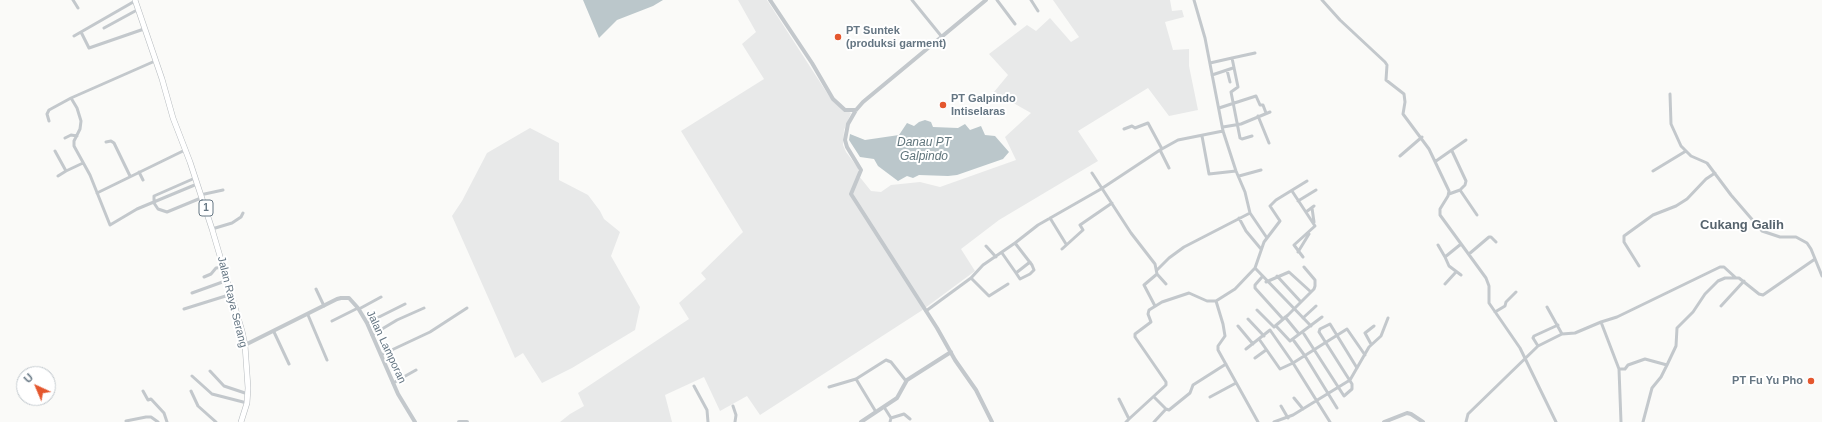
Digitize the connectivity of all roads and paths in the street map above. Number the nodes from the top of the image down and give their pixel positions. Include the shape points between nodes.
1 (73, 0) edge
2 (135, 0) edge
3 (770, 0) edge
4 (912, 0) edge
5 (986, 0) edge
6 (997, 0) edge
7 (1031, 0) edge
8 (1194, 0) edge
9 (1322, 0) edge
10 (78, 8) dead end
11 (137, 10) junction
12 (1038, 11) dead end
13 (1015, 24) dead end
14 (104, 28) dead end
15 (144, 29) junction
16 (81, 32) junction
17 (74, 36) dead end
18 (942, 37) junction
19 (1255, 53) dead end
20 (1232, 58) junction
21 (155, 61) junction
22 (1210, 63) junction
23 (1233, 68) junction
24 (1227, 70) junction
25 (1212, 76) junction
26 (1230, 82) dead end
27 (1670, 94) dead end
28 (71, 98) junction
29 (1234, 104) junction
30 (1219, 108) junction
31 (856, 110) junction
32 (1258, 116) junction
33 (49, 120) dead end
34 (1238, 124) junction
35 (1124, 129) dead end
36 (1223, 129) junction
37 (77, 136) junction
38 (1202, 136) junction
39 (1252, 136) dead end
40 (1422, 137) junction
41 (65, 138) dead end
42 (1466, 140) dead end
43 (106, 142) dead end
44 (1268, 143) dead end
45 (1161, 149) junction
46 (185, 150) junction
47 (55, 151) dead end
48 (1452, 151) junction
49 (1686, 151) junction
50 (1400, 156) dead end
51 (1436, 160) junction
52 (83, 163) junction
53 (1169, 168) dead end
54 (1261, 170) dead end
55 (1236, 171) junction
56 (1653, 171) dead end
57 (66, 172) junction
58 (139, 172) junction
59 (1092, 173) dead end
60 (1714, 173) junction
61 (58, 176) dead end
62 (130, 176) junction
63 (1239, 176) junction
64 (196, 178) junction
65 (143, 180) dead end
66 (1307, 181) dead end
67 (197, 184) junction
68 (1100, 189) junction
69 (223, 190) dead end
70 (1316, 190) dead end
71 (1460, 190) junction
72 (1292, 191) junction
73 (97, 193) junction
74 (1449, 194) junction
75 (201, 196) junction
76 (1298, 201) junction
77 (154, 203) junction
78 (1112, 203) junction
79 (1306, 212) junction
80 (243, 213) dead end
81 (1250, 213) junction
82 (1476, 215) dead end
83 (1050, 218) junction
84 (1239, 218) junction
85 (1315, 224) junction
86 (212, 229) junction
87 (1310, 233) junction
88 (1267, 238) junction
89 (1496, 242) dead end
90 (1015, 243) junction
91 (1066, 244) junction
92 (1461, 244) junction
93 (1438, 245) dead end
94 (986, 246) dead end
95 (1062, 249) dead end
96 (1261, 249) junction
97 (1002, 252) junction
98 (1298, 252) junction
99 (1469, 254) junction
100 (996, 257) junction
101 (1303, 257) dead end
102 (1445, 257) junction
103 (1815, 259) junction
104 (1030, 262) junction
105 (224, 266) junction
106 (1639, 266) dead end
107 (1304, 267) dead end
108 (1255, 268) junction
109 (1157, 272) junction
110 (1456, 272) junction
111 (1016, 273) junction
112 (1461, 275) dead end
113 (1277, 276) junction
114 (1822, 276) edge
115 (204, 277) dead end
116 (1262, 277) junction
117 (971, 278) junction
118 (1736, 278) junction
119 (228, 280) junction
120 (1744, 281) junction
121 (1266, 282) junction
122 (1008, 284) dead end
123 (1166, 284) dead end
124 (1445, 284) dead end
125 (316, 289) dead end
126 (1311, 292) junction
127 (1516, 292) dead end
128 (192, 293) dead end
129 (232, 294) junction
130 (381, 297) dead end
131 (1216, 301) junction
132 (1301, 302) junction
133 (405, 304) dead end
134 (324, 306) junction
135 (1155, 306) junction
136 (1316, 306) dead end
137 (1720, 306) dead end
138 (1547, 307) dead end
139 (358, 308) junction
140 (424, 308) dead end
141 (467, 308) dead end
142 (184, 309) dead end
143 (1294, 309) junction
144 (1257, 310) dead end
145 (926, 311) junction
146 (1495, 312) junction
147 (308, 315) junction
148 (1322, 317) dead end
149 (1284, 318) junction
150 (1303, 318) junction
151 (1388, 318) dead end
152 (1248, 320) dead end
153 (332, 321) dead end
154 (1601, 322) junction
155 (367, 323) junction
156 (1558, 325) junction
157 (1238, 326) dead end
158 (1276, 326) junction
159 (1311, 326) junction
160 (1374, 326) dead end
161 (274, 332) junction
162 (1299, 334) junction
163 (1304, 334) dead end
164 (1562, 334) junction
165 (372, 335) junction
166 (1264, 336) junction
167 (1337, 336) junction
168 (1259, 339) junction
169 (1294, 341) dead end
170 (1326, 342) junction
171 (1253, 344) junction
172 (1371, 344) junction
173 (245, 345) junction
174 (1538, 346) junction
175 (1315, 349) junction
176 (1246, 350) dead end
177 (1266, 350) junction
178 (951, 352) junction
179 (381, 355) junction
180 (1365, 355) junction
181 (1305, 356) junction
182 (1255, 358) dead end
183 (1526, 358) junction
184 (328, 360) dead end
185 (1294, 363) junction
186 (289, 364) dead end
187 (1226, 364) junction
188 (1667, 365) junction
189 (1357, 368) junction
190 (1620, 369) junction
191 (416, 370) dead end
192 (210, 371) dead end
193 (192, 376) dead end
194 (856, 379) junction
195 (1350, 380) junction
196 (906, 381) junction
197 (393, 383) junction
198 (1236, 383) junction
199 (694, 386) dead end
200 (829, 387) dead end
201 (1338, 387) junction
202 (143, 391) dead end
203 (191, 391) dead end
204 (248, 394) junction
205 (1328, 394) junction
206 (1154, 397) junction
207 (1210, 397) dead end
208 (1294, 398) dead end
209 (1119, 399) dead end
210 (1317, 401) junction
211 (247, 403) junction
212 (733, 406) dead end
213 (1281, 406) dead end
214 (884, 407) junction
215 (1337, 408) dead end
216 (1166, 409) junction
217 (1303, 409) junction
218 (876, 412) junction
219 (910, 418) dead end
220 (1129, 418) junction
221 (1288, 418) junction
222 (890, 420) edge
223 (126, 421) edge
224 (158, 422) edge
225 (167, 422) edge
226 (216, 422) edge
227 (241, 422) edge
228 (415, 422) edge
229 (459, 422) edge
230 (467, 422) edge
231 (708, 422) edge
232 (735, 422) edge
233 (861, 422) edge
234 (992, 422) edge
235 (1126, 422) edge
236 (1154, 422) edge
237 (1258, 422) edge
238 (1274, 422) edge
239 (1330, 422) edge
240 (1384, 422) edge
241 (1423, 422) edge
242 (1466, 422) edge
243 (1556, 422) edge
244 (1621, 422) edge
245 (1644, 422) edge

1 - 10 street
2 - 11 highway, Jalan Raya Serang / 1
2 - 16 street
3 - 31 street via 833,99 845,110
4 - 18 street
5 - 18 street
6 - 13 street
7 - 12 street
8 - 22 street
9 - 40 street via 1385,62 1385,78 1404,94 1403,114
11 - 14 street
11 - 15 highway, Jalan Raya Serang / 1
15 - 16 street via 89,48
15 - 21 highway, Jalan Raya Serang / 1
16 - 17 street
18 - 31 street
19 - 20 street
20 - 22 street
20 - 23 street
21 - 28 street
21 - 46 highway, Jalan Raya Serang / 1
22 - 25 street
23 - 24 street
23 - 29 street via 1238,87 1231,92
24 - 25 street
24 - 26 street
25 - 30 street
27 - 49 street via 1673,129
28 - 33 street via 48,110
28 - 37 street via 81,121
29 - 30 street
29 - 32 street via 1256,96 1260,105 1268,112
29 - 34 street
30 - 36 street
31 - 145 street via 845,134 847,147 861,170 851,194
32 - 34 street
32 - 44 street
34 - 36 street
34 - 39 street via 1240,139
35 - 45 street via 1148,123
36 - 38 street
36 - 55 street
37 - 41 street
37 - 52 street via 73,144
38 - 45 street via 1178,140
38 - 55 street via 1209,174
40 - 50 street
40 - 51 street
42 - 48 street
43 - 62 street via 114,143
45 - 53 street
45 - 68 street
46 - 58 street
46 - 64 highway, Jalan Raya Serang / 1
47 - 57 street
48 - 51 street
48 - 71 street via 1466,181
49 - 56 street
49 - 60 street via 1706,162
51 - 74 street
52 - 57 street
52 - 73 street
54 - 63 street
55 - 63 street
57 - 61 street
58 - 62 street
58 - 65 street
59 - 68 street
60 - 103 street via 1762,231 1780,237 1802,238
60 - 106 street via 1687,199 1653,215 1624,236 1624,242
62 - 73 street
63 - 81 street via 1246,192
64 - 67 highway, Jalan Raya Serang / 1
64 - 77 street via 154,196
66 - 72 street
67 - 75 highway, Jalan Raya Serang / 1
67 - 77 street
68 - 78 street
68 - 83 street
69 - 75 street
70 - 76 street
71 - 74 street
71 - 82 street
72 - 76 street
72 - 88 street via 1270,206 1280,221
73 - 77 street via 111,225 137,209
74 - 92 street via 1440,209 1440,215
75 - 77 street via 167,212 158,209
75 - 86 highway, Jalan Raya Serang / 1
76 - 79 street
78 - 91 street via 1080,225 1083,230
78 - 109 street via 1154,262
79 - 85 street
79 - 85 street via 1313,207
80 - 86 street via 229,225
81 - 84 street
81 - 88 street
83 - 90 street
83 - 91 street
84 - 96 street
84 - 109 street via 1184,247 1169,258
85 - 87 street
86 - 105 highway, Jalan Raya Serang / 1
87 - 98 street
87 - 98 street via 1294,245
88 - 96 street
89 - 99 street via 1489,237
90 - 97 street
90 - 104 street
91 - 95 street
92 - 99 street
92 - 102 street
93 - 102 street
94 - 100 street
96 - 108 street
97 - 100 street
97 - 111 street
98 - 101 street
99 - 146 street via 1488,282 1488,301
100 - 117 street via 983,265
102 - 110 street via 1447,264
103 - 114 street
103 - 120 street via 1763,295
104 - 111 street
104 - 111 street via 1033,272 1020,278
105 - 115 street via 216,268
105 - 119 highway, Jalan Raya Serang / 1
107 - 126 street via 1315,280
108 - 116 street
108 - 131 street via 1235,289
109 - 123 street
109 - 135 street via 1144,285
110 - 112 street
110 - 124 street
113 - 121 street
113 - 126 street via 1289,272
113 - 132 street
116 - 121 street
116 - 149 street via 1255,288
117 - 122 street via 989,296
117 - 145 street
118 - 120 street
118 - 154 street via 1724,267 1720,267 1617,317
118 - 188 street via 1718,281 1677,328 1676,346
119 - 128 street
119 - 129 highway, Jalan Raya Serang / 1
120 - 137 street
121 - 143 street
125 - 134 street
126 - 132 street
127 - 146 street via 1506,302 1506,306
129 - 142 street
129 - 173 highway, Jalan Raya Serang / 1
130 - 139 street
131 - 135 street via 1207,301 1189,293
131 - 187 street via 1225,336 1217,348
132 - 143 street
133 - 155 street
134 - 139 street, Jalan Lamporan via 344,297 352,300
134 - 147 street, Jalan Lamporan
135 - 206 street via 1148,313 1152,322 1134,336 1166,382 1165,388
136 - 150 street
138 - 156 street
139 - 153 street
139 - 155 street, Jalan Lamporan
140 - 165 street via 396,320
141 - 179 street via 430,332
143 - 149 street
143 - 150 street
144 - 158 street via 1274,327
145 - 178 street
146 - 183 street
147 - 161 street, Jalan Lamporan
147 - 184 street
148 - 159 street
149 - 158 street
149 - 162 street
150 - 159 street
151 - 172 street via 1381,336
152 - 166 street
154 - 164 street via 1575,333
154 - 190 street
155 - 165 street, Jalan Lamporan
156 - 164 street
156 - 174 street via 1534,336
157 - 171 street
158 - 162 street via 1290,341
159 - 162 street
160 - 172 street via 1365,333
161 - 173 street, Jalan Lamporan
161 - 186 street
163 - 175 street
164 - 174 street
165 - 179 street, Jalan Lamporan
166 - 168 street
166 - 185 street via 1270,330
167 - 170 street
167 - 170 street via 1330,324 1324,326 1319,330
167 - 180 street via 1348,329
167 - 189 street
168 - 171 street
168 - 177 street
169 - 181 street
170 - 175 street
170 - 195 street
171 - 176 street
172 - 180 street
173 - 204 highway, Jalan Raya Serang / 1
174 - 183 street
175 - 181 street
175 - 201 street
177 - 182 street
177 - 185 street via 1280,369
178 - 196 street
178 - 234 street via 976,390
179 - 197 street, Jalan Lamporan
180 - 189 street
181 - 185 street
181 - 205 street
183 - 242 street via 1468,414
183 - 243 street
185 - 210 street
187 - 198 street
187 - 216 street via 1202,378 1192,386 1190,393
188 - 190 street via 1645,359
188 - 245 street via 1661,378 1652,388
189 - 195 street
190 - 244 street
191 - 197 street
192 - 204 street via 224,386
193 - 211 street via 212,394
194 - 196 street via 886,360 891,362
194 - 200 street
194 - 218 street
195 - 201 street
195 - 201 street via 1353,388 1349,394 1343,395
196 - 214 street via 900,394
197 - 228 street, Jalan Lamporan
198 - 207 street
198 - 237 street
199 - 231 street via 708,410
201 - 205 street
202 - 225 street via 148,400 151,399 164,413
203 - 226 street via 198,406
204 - 211 highway, Jalan Raya Serang / 1
205 - 210 street
205 - 215 street
206 - 216 street
206 - 220 street
208 - 217 street
209 - 220 street
210 - 217 street
210 - 239 street
211 - 227 highway, Jalan Raya Serang / 1
212 - 232 street
213 - 221 street
214 - 218 street
214 - 222 street
216 - 236 street
217 - 221 street
218 - 233 street
219 - 222 street via 904,414
220 - 235 street
221 - 238 street
223 - 224 street via 151,417
229 - 230 street
240 - 241 street via 1407,413

